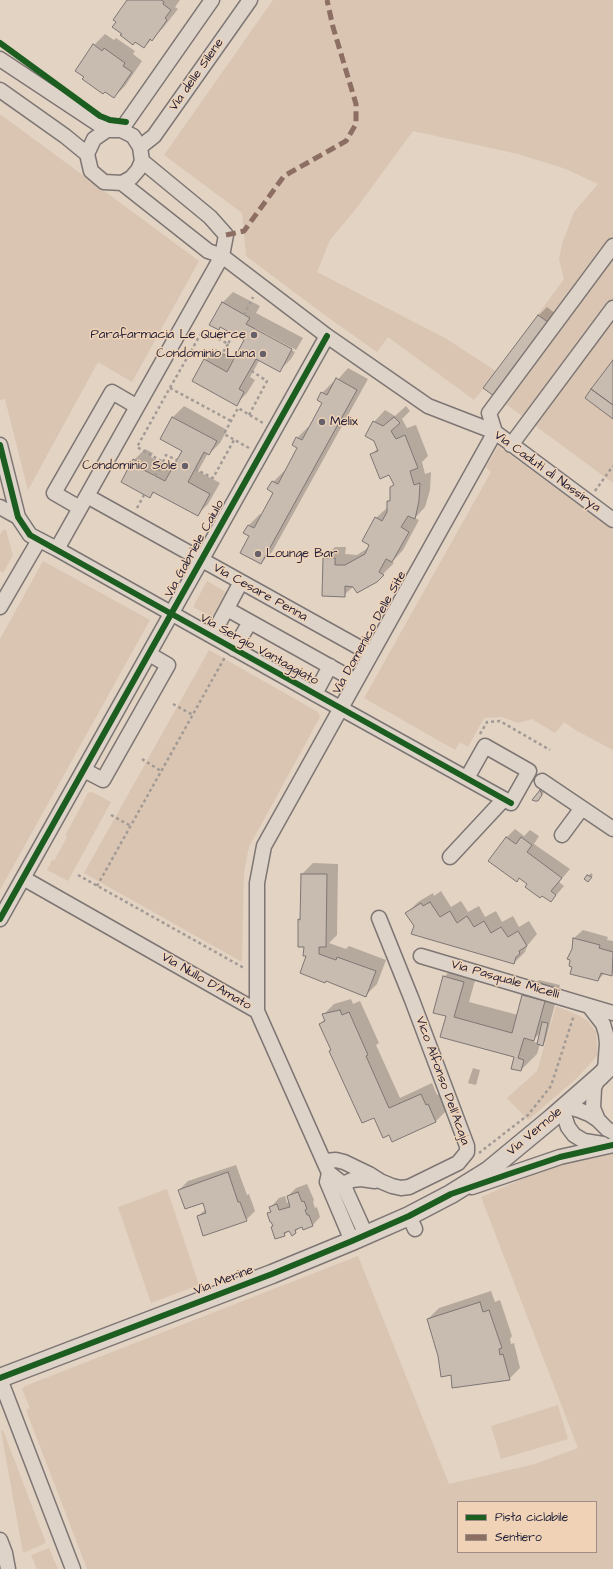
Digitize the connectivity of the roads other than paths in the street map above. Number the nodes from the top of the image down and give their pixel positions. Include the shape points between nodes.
1 (212, 0) edge
2 (250, 0) edge
3 (0, 59) edge
4 (0, 90) edge
5 (114, 130) junction
6 (88, 154) junction
7 (141, 154) junction
8 (122, 183) junction
9 (613, 246) edge
10 (222, 256) junction
11 (613, 308) edge
12 (327, 336) junction
13 (136, 406) junction
14 (495, 432) junction
15 (0, 445) edge
16 (511, 445) junction
17 (83, 502) junction
18 (1, 510) edge
19 (18, 517) junction
20 (613, 520) edge
21 (39, 540) junction
22 (57, 549) junction
23 (202, 560) junction
24 (241, 582) junction
25 (4, 591) edge
26 (0, 608) edge
27 (227, 609) junction
28 (171, 614) junction
29 (250, 622) junction
30 (212, 636) junction
31 (230, 653) junction
32 (149, 654) junction
33 (371, 654) junction
34 (330, 666) junction
35 (356, 681) junction
36 (315, 694) junction
37 (341, 709) junction
38 (84, 770) junction
39 (467, 778) junction
40 (542, 781) dead end
41 (507, 801) junction
42 (582, 808) junction
43 (613, 829) edge
44 (562, 835) dead end
45 (450, 857) dead end
46 (23, 878) junction
47 (379, 918) dead end
48 (0, 919) edge
49 (421, 956) dead end
50 (589, 1006) junction
51 (257, 1011) junction
52 (613, 1013) edge
53 (608, 1028) edge
54 (606, 1070) edge
55 (562, 1109) junction
56 (598, 1120) junction
57 (613, 1132) edge
58 (613, 1145) edge
59 (326, 1167) junction
60 (380, 1181) junction
61 (343, 1184) junction
62 (451, 1194) junction
63 (359, 1238) junction
64 (0, 1379) edge
65 (0, 1540) edge
66 (8, 1569) edge
67 (73, 1569) edge

1 - 5 street
2 - 7 street, Via delle Silene
3 - 5 street
4 - 6 street
5 - 6 street via 94,139
5 - 7 street via 133,136
6 - 8 street via 91,171 104,182
7 - 8 street via 138,170
7 - 10 street via 226,235
8 - 10 street, Via Caduti di Nassirya via 208,251
9 - 14 street via 489,413
10 - 12 street, Via Caduti di Nassirya
10 - 13 street
11 - 16 street
12 - 14 street, Via Caduti di Nassirya via 428,406
12 - 23 street, Via Gabriele Caiulo
13 - 17 street
13 - 17 street, Via Cesare Penna via 112,392 54,493
14 - 16 street, Via Caduti di Nassirya
14 - 33 street, Via Domenico Delle Site
15 - 19 street
16 - 20 street, Via Caduti di Nassirya
17 - 22 street
17 - 23 street, Via Cesare Penna
18 - 19 street
19 - 21 street, Via Sergio Vantaggiato via 30,535
21 - 22 street, Via Sergio Vantaggiato
21 - 25 street
22 - 28 street, Via Sergio Vantaggiato
23 - 24 street, Via Cesare Penna
23 - 28 street, Via Gabriele Caiulo
24 - 27 street
24 - 33 street, Via Cesare Penna
25 - 26 street
27 - 29 street
27 - 30 street
28 - 30 street, Via Sergio Vantaggiato
28 - 32 street, Via Gabriele Caiulo
29 - 31 street
29 - 34 street
30 - 31 street, Via Sergio Vantaggiato
31 - 36 street, Via Sergio Vantaggiato
32 - 38 street, Via Gabriele Caiulo
32 - 38 street via 168,665 119,753 103,780
33 - 35 street, Via Domenico Delle Site
34 - 35 street
34 - 36 street
35 - 37 street, Via Domenico Delle Site
36 - 37 street, Via Sergio Vantaggiato
37 - 39 street, Via Sergio Vantaggiato
37 - 51 street, Via Domenico Delle Site via 264,846 257,883
38 - 46 street, Via Gabriele Caiulo
39 - 41 street, Via Sergio Vantaggiato
39 - 41 street via 485,746 529,771
40 - 42 street
41 - 45 street
42 - 43 street
42 - 44 street
46 - 48 street, Via Gabriele Caiulo
46 - 51 street, Via Nullo D'Amato
47 - 60 street, Vico Alfonso Dell'Acaja via 467,1146 467,1152 458,1163 409,1187 392,1186
49 - 50 street, Via Pasquale Micelli
50 - 52 street, Via Pasquale Micelli
50 - 53 street
51 - 59 street, Via Nullo D'Amato
53 - 54 street
54 - 55 main road, Via Vernole
54 - 56 street via 594,1088 592,1097
55 - 56 street via 579,1110
55 - 58 street via 568,1127 574,1135 584,1141
55 - 62 main road, Via Vernole via 488,1171
56 - 57 street
58 - 62 street via 560,1157
59 - 60 street, Vico Alfonso Dell'Acaja via 336,1160 344,1162
59 - 61 street, Via Nullo D'Amato
59 - 63 street, Via Nullo D'Amato via 327,1182
60 - 61 street, Vico Alfonso Dell'Acaja via 361,1178
61 - 63 street, Via Nullo D'Amato
62 - 63 main road, Via Merine via 412,1222
63 - 64 main road, Via Merine
64 - 67 street
65 - 66 street

